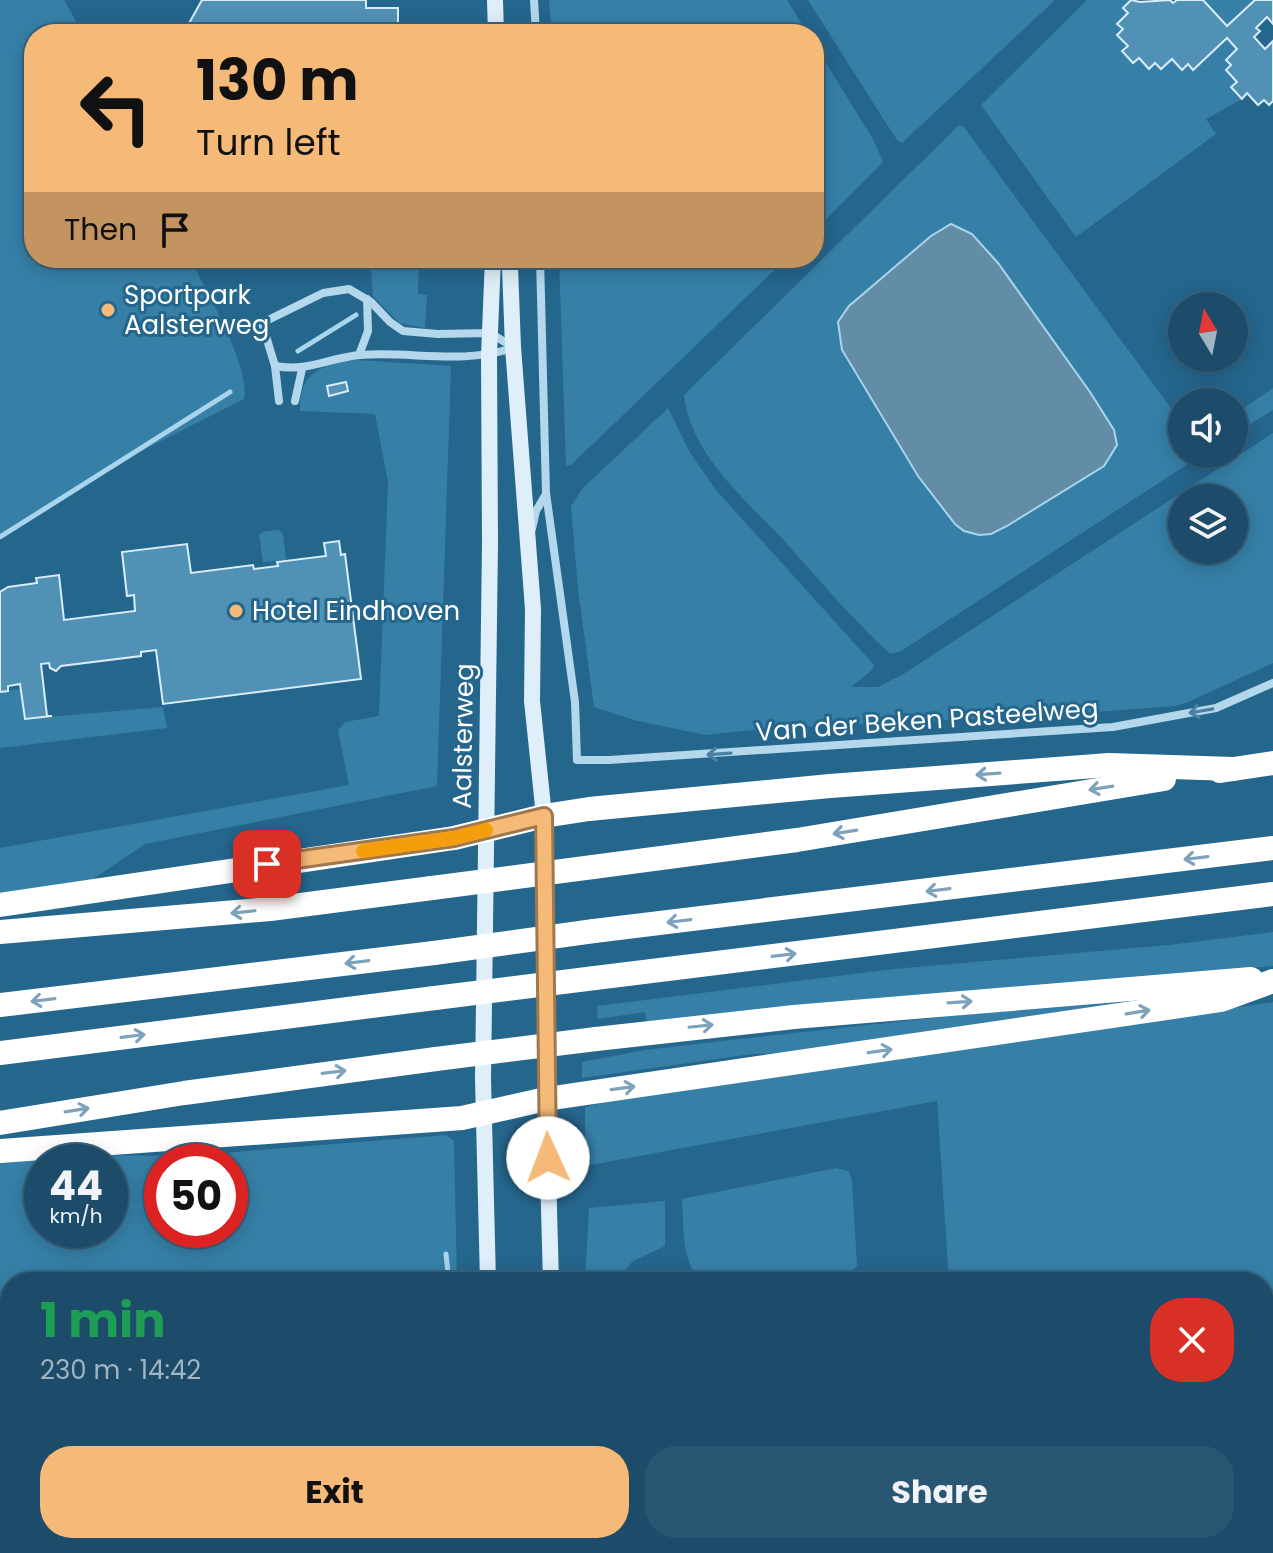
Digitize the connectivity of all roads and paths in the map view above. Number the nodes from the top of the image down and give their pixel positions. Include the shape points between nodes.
1 (495, 0) edge
2 (534, 0) edge
3 (496, 24) edge
4 (535, 24) edge
5 (493, 268) edge
6 (510, 268) edge
7 (540, 268) edge
8 (367, 299) junction
9 (490, 333) junction
10 (513, 347) junction
11 (359, 355) junction
12 (489, 356) junction
13 (275, 366) junction
14 (302, 369) junction
15 (279, 401) dead end
16 (295, 401) dead end
17 (546, 493) junction
18 (528, 545) junction
19 (1273, 683) edge
20 (1273, 763) edge
21 (1233, 769) junction
22 (544, 816) junction
23 (485, 831) junction
24 (1273, 848) edge
25 (1273, 894) edge
26 (0, 905) edge
27 (0, 932) edge
28 (1273, 979) edge
29 (0, 1005) edge
30 (0, 1053) edge
31 (546, 1099) junction
32 (485, 1114) junction
33 (0, 1123) edge
34 (0, 1151) edge
35 (488, 1272) edge
36 (551, 1272) edge

1 - 3 main road
2 - 4 street
5 - 9 main road, Aalsterweg
6 - 10 main road
7 - 17 street
8 - 9 street via 403,331
8 - 11 street via 368,331
8 - 13 street via 349,289 334,290 262,323
9 - 10 street
9 - 12 main road, Aalsterweg
10 - 12 street
10 - 18 main road
11 - 12 street
11 - 14 street
12 - 23 main road, Aalsterweg
13 - 14 street
13 - 15 street
14 - 16 street
17 - 18 street
19 -> 17 street, Van der Beken Pasteelweg via 1216,708 1113,727 577,760 575,702
18 - 22 main road via 532,701
20 - 21 highway
21 -> 22 highway via 1109,765 830,786
21 -> 27 highway, bridge via 593,867 270,909
22 - 23 highway
22 - 31 main road
23 - 26 highway
23 - 32 main road, Aalsterweg
24 -> 29 highway, bridge
30 -> 25 highway, bridge
31 -> 28 highway via 1221,1000
33 -> 28 highway, bridge via 436,1059 808,1015
31 - 32 highway
31 - 36 main road
32 - 34 highway
32 - 35 main road, Aalsterweg

